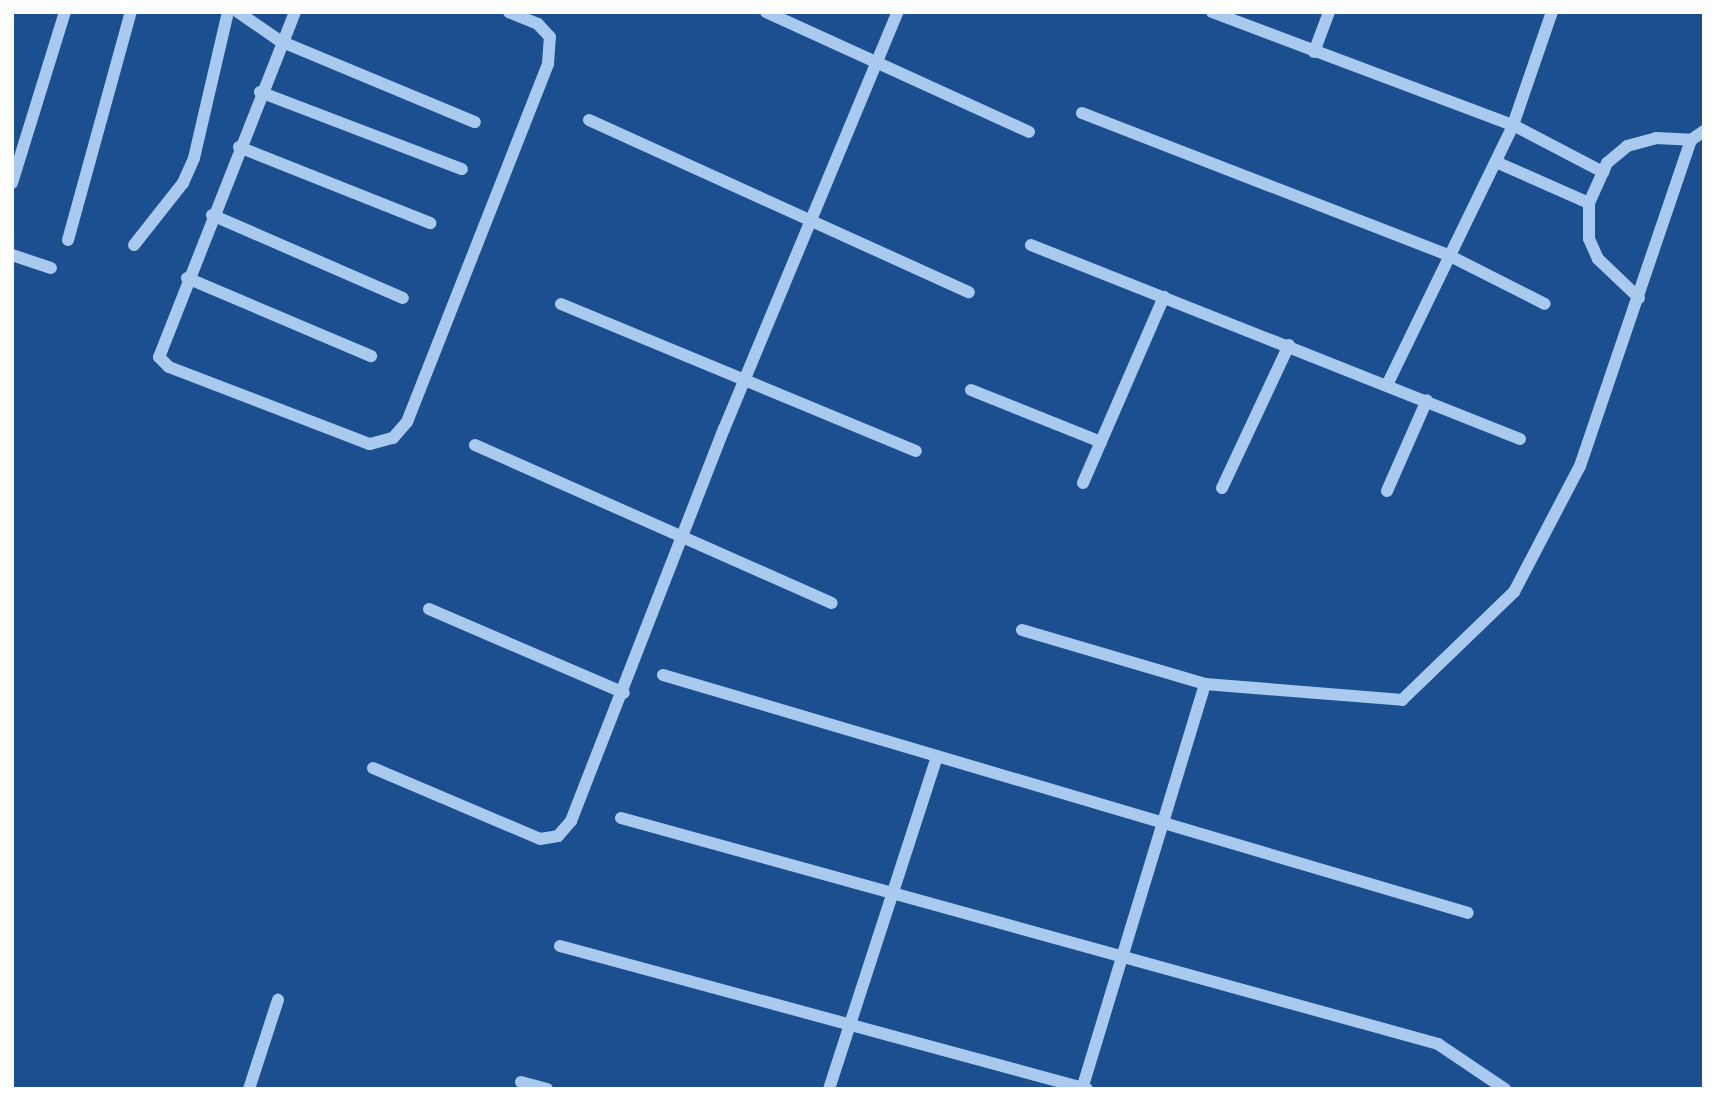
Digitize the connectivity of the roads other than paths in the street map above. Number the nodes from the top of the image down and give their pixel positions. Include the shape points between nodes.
1 (65, 12) edge
2 (131, 12) edge
3 (228, 12) edge
4 (238, 12) edge
5 (295, 12) edge
6 (509, 12) edge
7 (766, 12) edge
8 (898, 12) edge
9 (1212, 12) edge
10 (1329, 12) edge
11 (1552, 12) edge
12 (280, 41) junction
13 (1314, 52) junction
14 (876, 65) junction
15 (260, 92) junction
16 (1082, 113) dead end
17 (589, 120) dead end
18 (475, 122) dead end
19 (1513, 125) junction
20 (1704, 131) edge
21 (1029, 132) dead end
22 (1691, 140) junction
23 (239, 147) junction
24 (1496, 162) junction
25 (462, 169) dead end
26 (1603, 172) junction
27 (12, 183) edge
28 (1589, 203) junction
29 (212, 215) junction
30 (811, 220) junction
31 (430, 223) dead end
32 (68, 240) dead end
33 (134, 245) dead end
34 (1031, 245) dead end
35 (12, 255) edge
36 (1450, 256) junction
37 (51, 268) dead end
38 (187, 278) junction
39 (969, 292) dead end
40 (1164, 297) junction
41 (402, 298) dead end
42 (1639, 298) junction
43 (1545, 303) dead end
44 (561, 304) dead end
45 (1289, 345) junction
46 (371, 356) dead end
47 (743, 383) junction
48 (1388, 383) junction
49 (971, 390) dead end
50 (1427, 400) junction
51 (1520, 439) dead end
52 (1101, 442) junction
53 (475, 445) dead end
54 (916, 451) dead end
55 (1083, 483) dead end
56 (1222, 488) dead end
57 (1387, 491) dead end
58 (683, 538) junction
59 (832, 603) dead end
60 (429, 608) dead end
61 (1022, 630) dead end
62 (663, 675) dead end
63 (1206, 684) junction
64 (624, 693) junction
65 (937, 756) junction
66 (373, 768) dead end
67 (621, 818) dead end
68 (1163, 823) junction
69 (892, 894) junction
70 (1468, 914) dead end
71 (560, 946) dead end
72 (1122, 957) junction
73 (278, 1000) dead end
74 (850, 1024) junction
75 (520, 1082) dead end
76 (1084, 1088) edge
77 (250, 1089) edge
78 (547, 1089) edge
79 (830, 1089) edge
80 (1504, 1089) edge

1 - 27 street
2 - 32 street
3 - 33 street via 194,158 183,183
4 - 12 street
5 - 12 street
6 - 38 street via 538,24 550,37 548,64 407,422 393,438 370,444 169,367 159,357
7 - 14 street
8 - 14 street
9 - 13 street
10 - 13 street
11 - 19 street
12 - 15 street
12 - 18 street
13 - 19 street
14 - 21 street
14 - 30 street
15 - 23 street
15 - 25 street
16 - 36 street
17 - 30 street
19 - 24 street
19 - 26 street
20 - 22 street
22 - 26 street via 1656,138 1627,146
22 - 42 street
23 - 29 street
23 - 31 street
24 - 28 street
24 - 36 street
26 - 28 street
28 - 42 street via 1589,239 1598,259
29 - 38 street
29 - 41 street
30 - 39 street
30 - 47 street
34 - 40 street
35 - 37 street
36 - 43 street
36 - 48 street
38 - 46 street
40 - 45 street
40 - 52 street
42 - 63 street via 1580,466 1514,592 1402,700
44 - 47 street
45 - 48 street
45 - 56 street
47 - 54 street
47 - 58 street
48 - 50 street
49 - 52 street
50 - 51 street
50 - 57 street
52 - 55 street
53 - 58 street
58 - 59 street
58 - 64 street
60 - 64 street
61 - 63 street
62 - 65 street
63 - 68 street
64 - 66 street via 571,821 558,836 540,839
65 - 68 street
65 - 69 street
67 - 69 street
68 - 70 street
68 - 72 street
69 - 72 street
69 - 74 street
71 - 74 street
72 - 76 street
72 - 80 street via 1438,1044
73 - 77 street
74 - 76 street
74 - 79 street
75 - 78 street

